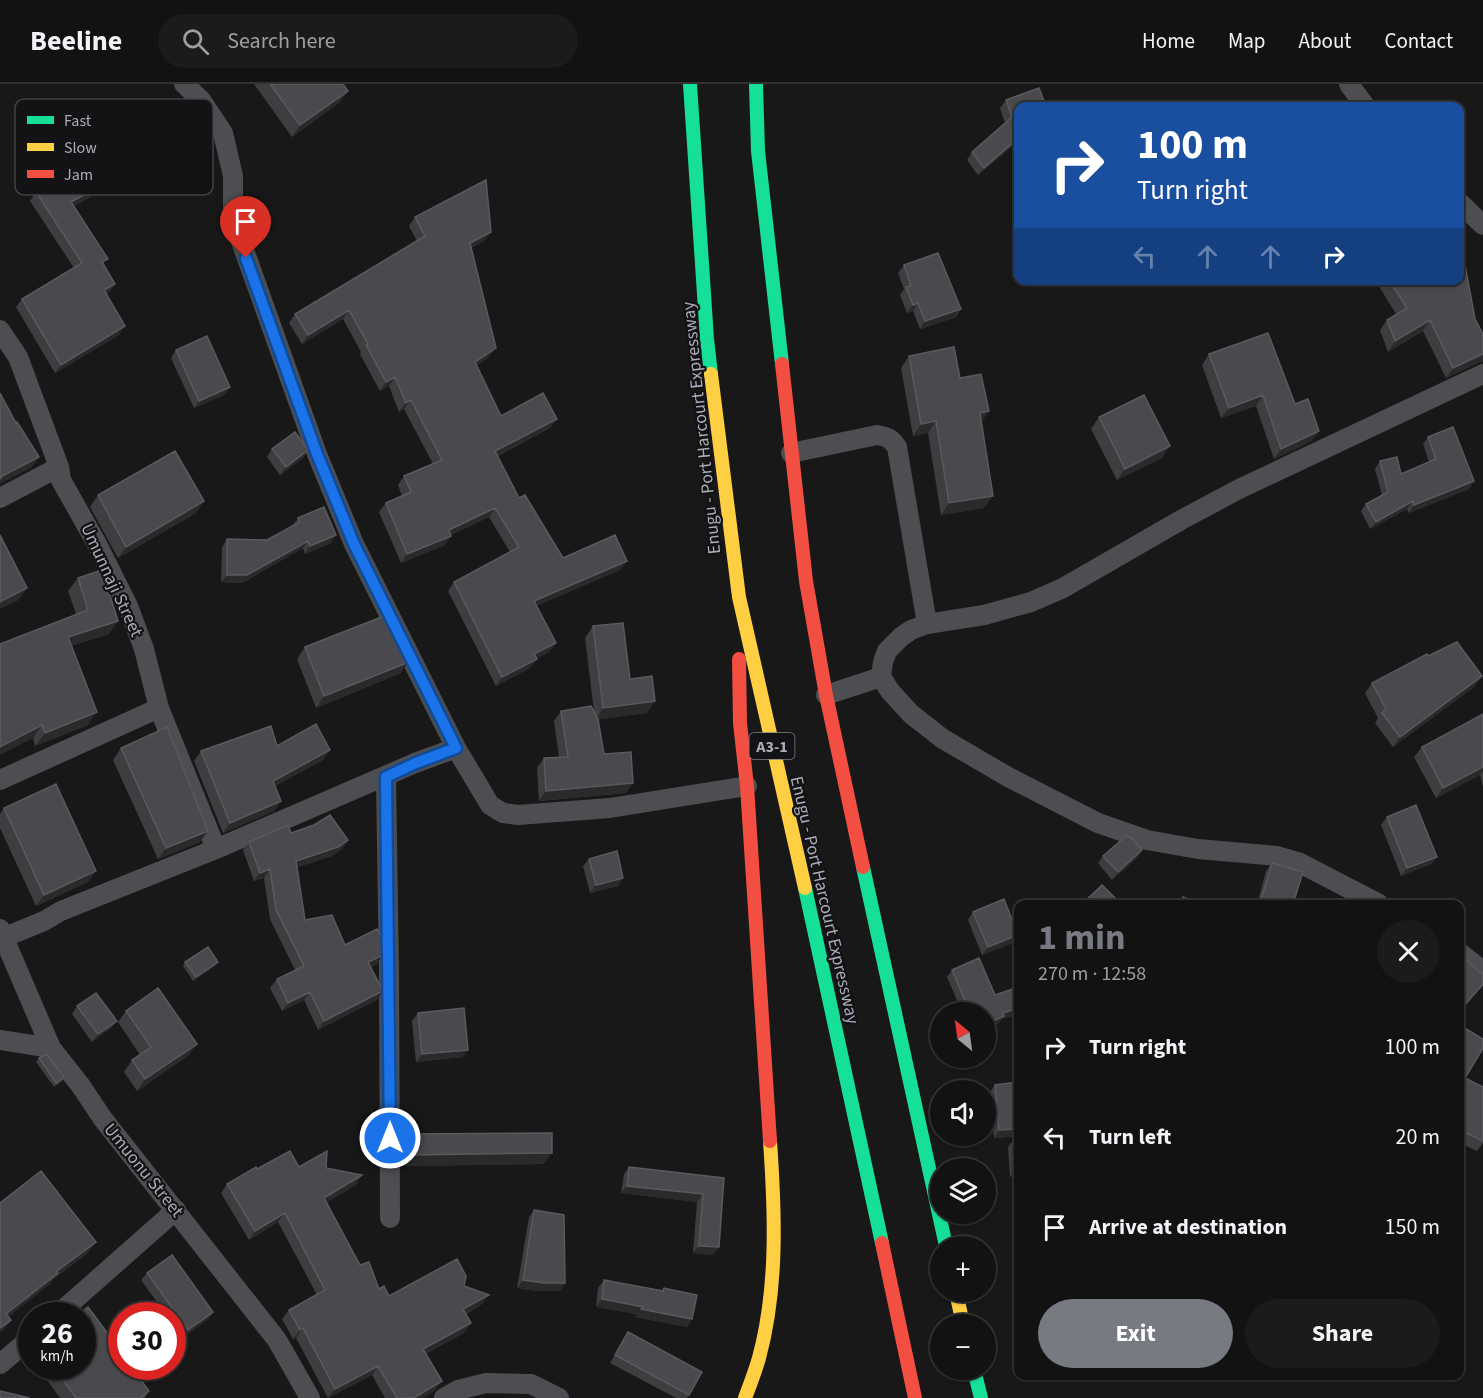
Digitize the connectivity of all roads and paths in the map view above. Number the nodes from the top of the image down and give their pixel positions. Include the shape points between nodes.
1 (184, 84) edge
2 (690, 84) edge
3 (756, 84) edge
4 (1349, 84) edge
5 (200, 99) edge
6 (1362, 102) edge
7 (213, 118) edge
8 (1464, 206) edge
9 (1483, 225) edge
10 (0, 330) edge
11 (1483, 374) edge
12 (791, 453) junction
13 (59, 467) junction
14 (0, 498) edge
15 (739, 597) junction
16 (927, 624) junction
17 (881, 677) junction
18 (826, 695) junction
19 (159, 708) junction
20 (456, 748) junction
21 (386, 777) junction
22 (0, 780) edge
23 (747, 786) junction
24 (216, 849) junction
25 (1371, 900) edge
26 (2, 933) edge
27 (1464, 956) edge
28 (1483, 971) edge
29 (0, 1040) edge
30 (51, 1047) junction
31 (176, 1210) junction
32 (390, 1218) dead end
33 (944, 1236) edge
34 (72, 1302) edge
35 (18, 1349) edge
36 (0, 1364) edge
37 (976, 1380) edge
38 (310, 1398) edge
39 (444, 1398) edge
40 (559, 1398) edge
41 (746, 1398) edge
42 (915, 1398) edge
43 (981, 1398) edge

1 - 5 street
2 - 15 highway, Enugu - Port Harcourt Expressway / A3-1 via 707,339
3 - 12 highway via 758,151
4 - 6 street
7 - 20 street via 223,133 233,176 233,219 321,464 354,544
8 - 9 street
10 - 13 street, Umunnaji Street via 18,357
11 - 16 street via 1239,489 1063,588 984,615
12 - 16 street via 877,435 892,440 897,447
12 - 18 highway via 806,581
13 - 14 street
13 - 19 street, Umunnaji Street via 61,480 128,606
15 - 23 highway via 739,708
15 - 42 highway, Enugu - Port Harcourt Expressway / A3-1
16 - 17 street via 911,630 887,651
17 - 18 street
17 - 25 street via 911,714 943,739 1098,823 1147,840 1188,848 1277,856 1298,862
18 - 33 highway
19 - 22 street
19 - 24 street, Umunnaji Street
20 - 21 street
20 - 23 street via 490,805 518,816 610,808
21 - 24 street
21 - 32 street
23 - 41 highway via 775,1234 767,1319
24 - 26 street via 44,921
26 - 30 street, Umuonu Street
27 - 28 street
29 - 30 street
30 - 31 street, Umuonu Street
31 - 34 street
31 - 38 street, Umuonu Street via 277,1340
35 - 36 street
37 - 43 highway
39 - 40 street via 486,1383 531,1384

